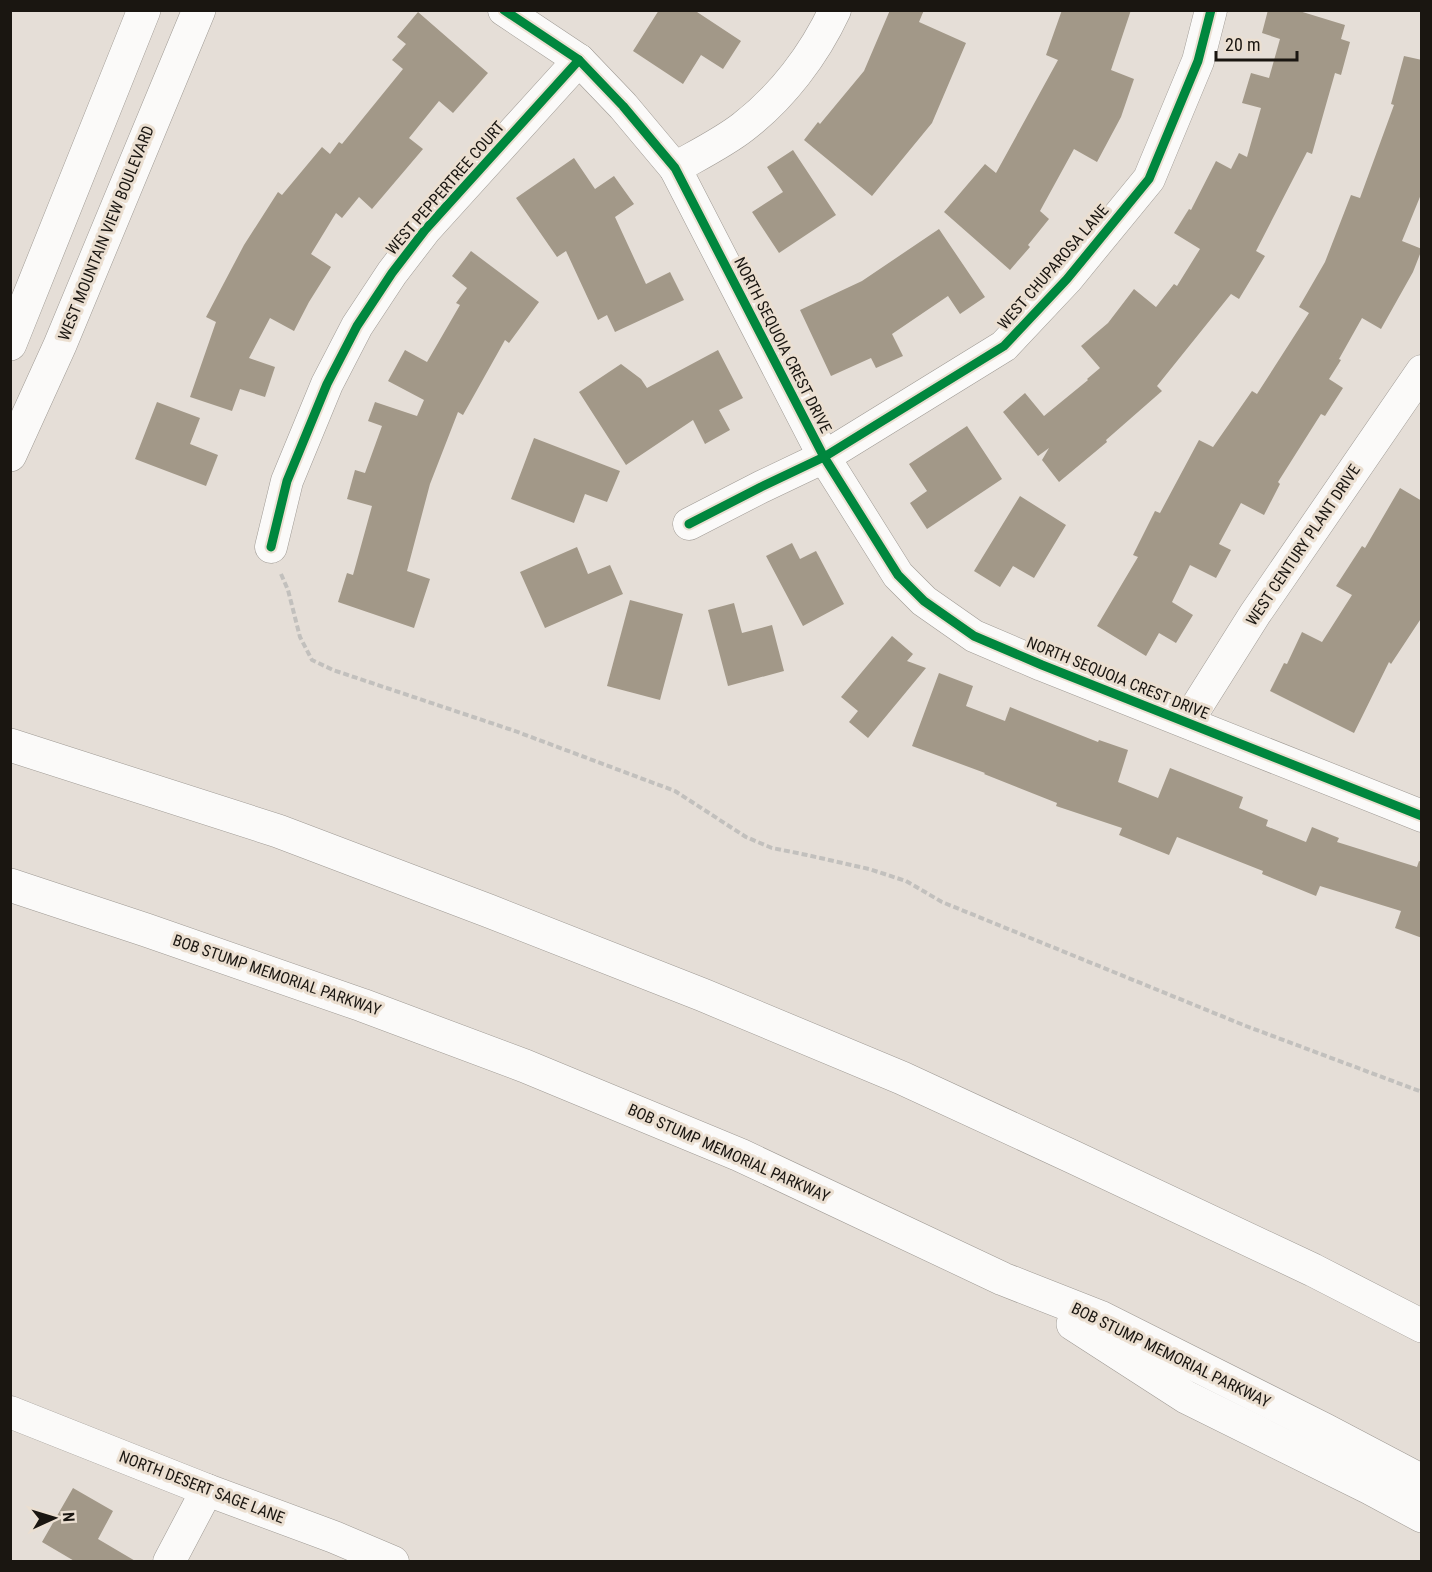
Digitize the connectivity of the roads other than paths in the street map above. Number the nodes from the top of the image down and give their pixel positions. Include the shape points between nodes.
1 (144, 10) edge
2 (199, 10) edge
3 (504, 10) edge
4 (835, 10) edge
5 (1210, 10) edge
6 (579, 60) junction
7 (675, 168) junction
8 (10, 344) edge
9 (1422, 371) edge
10 (10, 455) edge
11 (824, 457) junction
12 (689, 524) dead end
13 (271, 547) road end
14 (1187, 722) junction
15 (10, 745) edge
16 (1422, 816) edge
17 (10, 885) edge
18 (1003, 1279) junction
19 (1422, 1326) edge
20 (10, 1412) edge
21 (1422, 1481) edge
22 (207, 1490) junction
23 (1422, 1516) edge
24 (170, 1562) edge
25 (393, 1562) edge

1 - 8 main road
2 - 10 main road, WEST MOUNTAIN VIEW BOULEVARD via 60,345
3 - 6 street, NORTH SEQUOIA CREST DRIVE
4 - 7 street via 782,92 743,128
5 - 11 street, WEST CHUPAROSA LANE via 1197,61 1149,179 1067,279 1004,346
6 - 7 street, NORTH SEQUOIA CREST DRIVE
6 - 13 street, WEST PEPPERTREE COURT via 425,230 357,326 327,384 287,481
7 - 11 street, NORTH SEQUOIA CREST DRIVE
9 - 14 street, WEST CENTURY PLANT DRIVE via 1255,614
11 - 12 street, WEST CHUPAROSA LANE
11 - 14 street, NORTH SEQUOIA CREST DRIVE via 898,575 924,601 974,636
14 - 16 street, NORTH SEQUOIA CREST DRIVE
15 - 19 main road via 278,831 703,995 902,1078 1313,1270
17 - 18 main road, BOB STUMP MEMORIAL PARKWAY via 362,1005 525,1066 740,1155
18 - 21 main road, BOB STUMP MEMORIAL PARKWAY via 1100,1317
18 - 23 main road via 1186,1397
20 - 22 street, NORTH DESERT SAGE LANE
22 - 24 street
22 - 25 street, NORTH DESERT SAGE LANE

